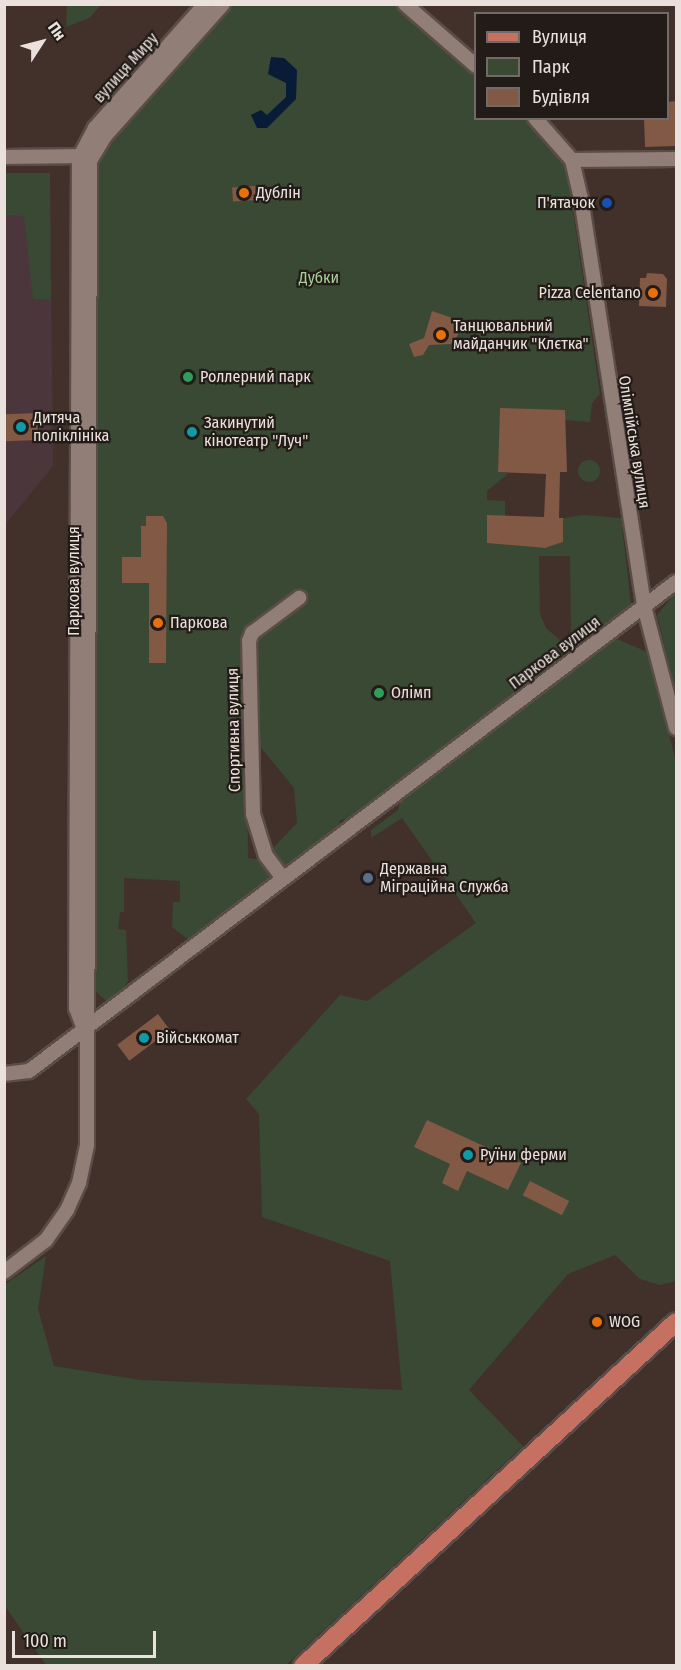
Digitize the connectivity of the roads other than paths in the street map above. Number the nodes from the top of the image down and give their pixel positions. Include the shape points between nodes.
1 (205, 4) edge
2 (224, 4) edge
3 (405, 4) edge
4 (474, 64) edge
5 (537, 120) edge
6 (105, 136) joint
7 (94, 154) junction
8 (4, 158) edge
9 (79, 158) junction
10 (676, 159) edge
11 (572, 160) junction
12 (676, 582) edge
13 (299, 598) dead end
14 (644, 606) junction
15 (676, 728) edge
16 (282, 877) junction
17 (84, 1029) junction
18 (4, 1074) edge
19 (4, 1272) edge
20 (676, 1322) edge
21 (303, 1665) edge

1 - 9 street, вулиця Миру via 96,128
2 - 6 street, вулиця Миру
3 - 4 street
5 - 11 street
6 - 7 street, Паркова вулиця
7 - 9 street
7 - 17 street, Паркова вулиця via 90,161 90,1005
8 - 9 street
9 - 17 street, Паркова вулиця via 76,1008
10 - 11 street
11 - 14 street, Олімпійська вулиця
12 - 14 street, Паркова вулиця
13 - 16 street, Спортивна вулиця via 252,633 249,641 253,814 266,856
14 - 15 street, Олімпійська вулиця
14 - 16 street, Паркова вулиця
16 - 17 street, Паркова вулиця
17 - 18 street via 29,1071
17 - 19 street via 87,1145 79,1183 68,1210 46,1240
20 - 21 main road

